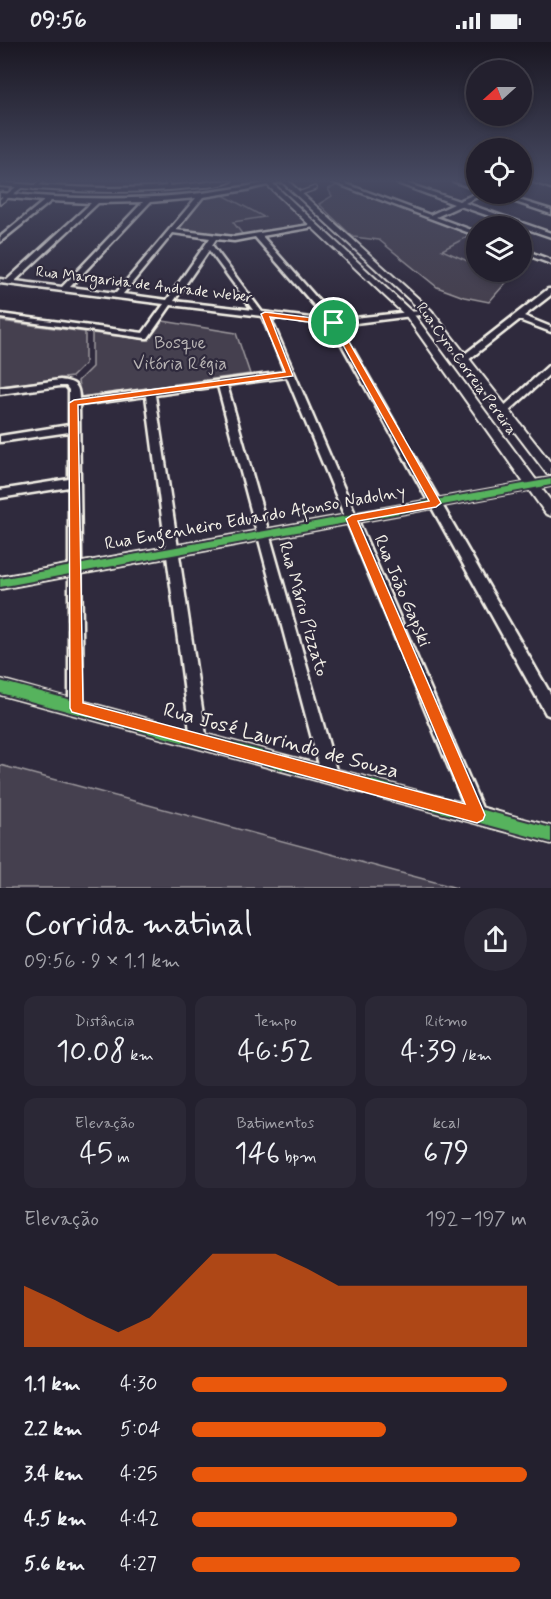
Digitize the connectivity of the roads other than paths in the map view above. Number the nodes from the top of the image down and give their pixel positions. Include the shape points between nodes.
1 (24, 220) edge
2 (75, 220) edge
3 (129, 220) edge
4 (180, 220) edge
5 (310, 220) edge
6 (327, 220) edge
7 (440, 220) edge
8 (510, 220) edge
9 (314, 225) junction
10 (466, 230) edge
11 (171, 231) junction
12 (257, 235) junction
13 (551, 235) edge
14 (215, 236) junction
15 (0, 240) edge
16 (209, 246) junction
17 (532, 255) edge
18 (551, 262) edge
19 (4, 282) edge
20 (64, 289) junction
21 (551, 291) edge
22 (118, 296) junction
23 (169, 302) junction
24 (428, 312) junction
25 (262, 314) junction
26 (409, 314) junction
27 (0, 316) edge
28 (518, 316) junction
29 (334, 323) junction
30 (551, 330) edge
31 (464, 359) junction
32 (551, 368) edge
33 (290, 374) junction
34 (222, 383) junction
35 (0, 391) edge
36 (150, 393) junction
37 (74, 403) junction
38 (504, 411) junction
39 (74, 428) junction
40 (0, 439) edge
41 (551, 471) edge
42 (74, 482) junction
43 (551, 482) edge
44 (532, 486) junction
45 (0, 494) edge
46 (436, 503) junction
47 (551, 511) edge
48 (352, 519) junction
49 (263, 535) junction
50 (172, 551) junction
51 (75, 569) junction
52 (0, 583) edge
53 (0, 687) edge
54 (76, 708) junction
55 (551, 709) edge
56 (199, 740) junction
57 (330, 776) junction
58 (477, 815) junction
59 (551, 835) edge

1 - 15 street
2 - 19 street
3 - 20 street
4 - 11 street
5 - 9 street, Rua Cyro Correia Pereira
6 - 24 street, Rua Cyro Correia Pereira
7 - 10 street
8 - 13 street
9 - 12 street
9 - 26 street, Rua Cyro Correia Pereira
11 - 14 street
11 - 22 street
12 - 14 street via 234,239
12 - 29 street
14 - 16 street
16 - 23 street
16 - 25 street, Rua João Gapski
17 - 18 street
19 - 20 street, Rua Margarida de Andrade Weber
20 - 22 street, Rua Margarida de Andrade Weber
21 - 28 street
22 - 23 street, Rua Margarida de Andrade Weber
23 - 25 street, Rua Margarida de Andrade Weber
23 - 27 street via 146,336
24 - 26 street, Rua Margarida de Andrade Weber
24 - 31 street, Rua Cyro Correia Pereira
25 - 29 street, Rua Margarida de Andrade Weber
25 - 33 street, Rua João Gapski
26 - 29 street, Rua Margarida de Andrade Weber
26 - 44 street, Rua Cyro Correia Pereira
28 - 30 street
28 - 31 street
29 - 46 street
31 - 38 street, Rua Cyro Correia Pereira
32 - 38 street
33 - 34 street
33 - 48 street, Rua João Gapski
34 - 36 street
34 - 49 street, Rua Mário Pizzato
35 - 37 street via 69,384 74,390
36 - 37 street
36 - 50 street
37 - 39 street
38 - 41 street, Rua Cyro Correia Pereira
39 - 40 street
39 - 42 street
42 - 45 street
42 - 51 street
43 - 44 street, Rua Engenheiro Eduardo Afonso Nadolny
44 - 46 street, Rua Engenheiro Eduardo Afonso Nadolny
44 - 47 street, Rua Cyro Correia Pereira
46 - 48 street, Rua Engenheiro Eduardo Afonso Nadolny
46 - 55 street
48 - 49 street, Rua Engenheiro Eduardo Afonso Nadolny
48 - 58 street, Rua João Gapski
49 - 50 street, Rua Engenheiro Eduardo Afonso Nadolny
49 - 57 street, Rua Mário Pizzato
50 - 51 street, Rua Engenheiro Eduardo Afonso Nadolny
50 - 56 street
51 - 52 street, Rua Engenheiro Eduardo Afonso Nadolny
51 - 54 street
53 - 54 street, Rua José Laurindo de Souza
54 - 56 street, Rua José Laurindo de Souza
56 - 57 street, Rua José Laurindo de Souza
57 - 58 street, Rua José Laurindo de Souza
58 - 59 street, Rua José Laurindo de Souza

